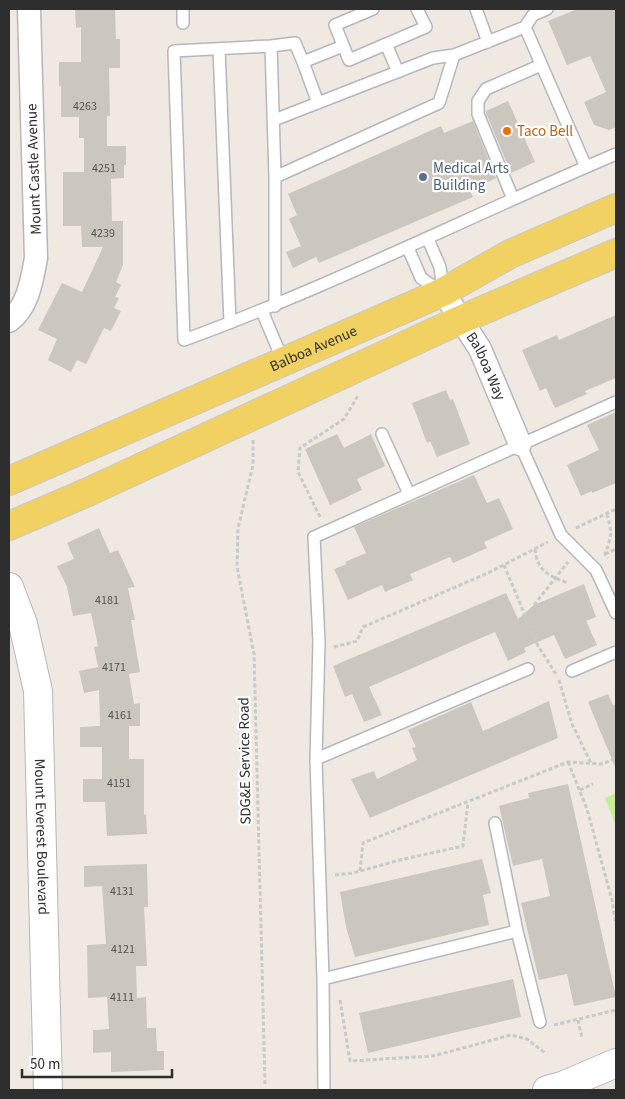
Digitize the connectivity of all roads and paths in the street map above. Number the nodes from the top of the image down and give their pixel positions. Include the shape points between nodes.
1 (29, 9) edge
2 (183, 9) edge
3 (373, 9) edge
4 (417, 9) edge
5 (476, 9) edge
6 (547, 9) edge
7 (183, 23) dead end
8 (525, 27) junction
9 (488, 42) junction
10 (386, 44) junction
11 (271, 46) junction
12 (343, 46) junction
13 (219, 48) junction
14 (454, 56) junction
15 (303, 62) junction
16 (541, 66) junction
17 (398, 72) junction
18 (318, 103) junction
19 (274, 120) junction
20 (616, 154) edge
21 (586, 167) junction
22 (275, 177) junction
23 (513, 199) junction
24 (616, 208) edge
25 (428, 239) junction
26 (408, 248) junction
27 (616, 253) edge
28 (443, 292) junction
29 (275, 306) junction
30 (262, 311) junction
31 (460, 320) junction
32 (9, 321) edge
33 (230, 323) junction
34 (283, 361) junction
35 (359, 394) dead end
36 (616, 402) edge
37 (382, 434) dead end
38 (253, 440) dead end
39 (520, 444) junction
40 (9, 481) edge
41 (409, 494) junction
42 (616, 509) edge
43 (607, 514) junction
44 (9, 526) edge
45 (326, 532) junction
46 (561, 535) junction
47 (534, 549) junction
48 (578, 552) junction
49 (609, 560) dead end
50 (504, 565) junction
51 (555, 578) junction
52 (568, 583) dead end
53 (9, 587) edge
54 (534, 605) dead end
55 (616, 613) edge
56 (319, 647) junction
57 (616, 652) edge
58 (528, 669) dead end
59 (572, 671) dead end
60 (616, 758) edge
61 (316, 759) junction
62 (568, 762) junction
63 (591, 763) junction
64 (593, 784) dead end
65 (580, 790) junction
66 (468, 801) junction
67 (495, 823) dead end
68 (360, 871) junction
69 (320, 877) junction
70 (616, 925) edge
71 (517, 931) junction
72 (339, 975) junction
73 (323, 979) junction
74 (616, 1010) edge
75 (578, 1020) junction
76 (540, 1022) joint
77 (582, 1038) dead end
78 (545, 1053) dead end
79 (616, 1062) edge
80 (264, 1084) dead end
81 (48, 1090) edge
82 (324, 1090) edge
83 (547, 1090) edge

1 - 32 street, Mount Castle Avenue via 36,258 30,290 15,317
2 - 7 lane
3 - 12 lane via 335,25
4 - 10 lane via 426,26
5 - 9 lane
6 - 8 lane via 533,15
8 - 9 lane
8 - 16 lane
9 - 14 lane
10 - 12 lane via 349,60
10 - 17 lane
11 - 13 lane
11 - 15 lane via 295,42
11 - 19 lane
12 - 15 lane
13 - 33 lane
13 - 33 lane via 174,51 184,340
14 - 17 lane via 432,58
14 - 22 lane via 439,103
15 - 18 lane
16 - 21 lane
16 - 23 lane via 486,89 478,101 478,114
17 - 18 lane
18 - 19 lane
19 - 22 lane
20 - 21 lane
21 - 23 lane
22 - 29 lane
23 - 25 lane
24 - 28 main road, Balboa Avenue via 510,254
25 - 26 lane
25 - 28 lane via 440,267
26 - 28 lane via 421,278
26 - 29 lane
27 - 31 main road
28 - 31 street, Balboa Way
28 - 34 main road, Balboa Avenue
29 - 30 lane
30 - 33 lane
30 - 34 lane
31 - 39 street, Balboa Way via 480,349
31 - 44 main road
34 - 40 main road, Balboa Avenue
35 - 45 path via 344,419 300,448 298,472
36 - 39 lane
37 - 41 lane
38 - 80 path, SDG&E Service Road via 253,466 238,528 237,567 254,654
39 - 41 lane
39 - 46 lane
41 - 45 lane
42 - 43 path
43 - 46 path
43 - 49 path via 612,537 605,554
45 - 56 lane via 314,537
46 - 47 path
46 - 48 lane
47 - 50 path
47 - 51 path via 536,560 544,572
48 - 51 path
48 - 55 lane via 596,570
50 - 56 path via 363,627 357,642 337,648
50 - 63 path via 536,644 557,676 572,724
51 - 52 path
51 - 54 path
53 - 81 street, Mount Everest Boulevard via 24,624 38,691
56 - 61 lane
57 - 59 lane
58 - 61 lane
60 - 63 path via 603,764
61 - 69 lane
62 - 63 path
62 - 65 path
62 - 66 path
64 - 65 path
65 - 70 path
66 - 68 path via 363,843
66 - 68 path via 463,846
67 - 71 lane
68 - 69 path
69 - 73 lane
71 - 72 lane
71 - 76 lane
72 - 73 lane
72 - 78 path via 350,1061 432,1056 511,1036 527,1039
73 - 82 lane
74 - 75 path
75 - 76 path via 551,1026
75 - 77 path
79 - 83 street

